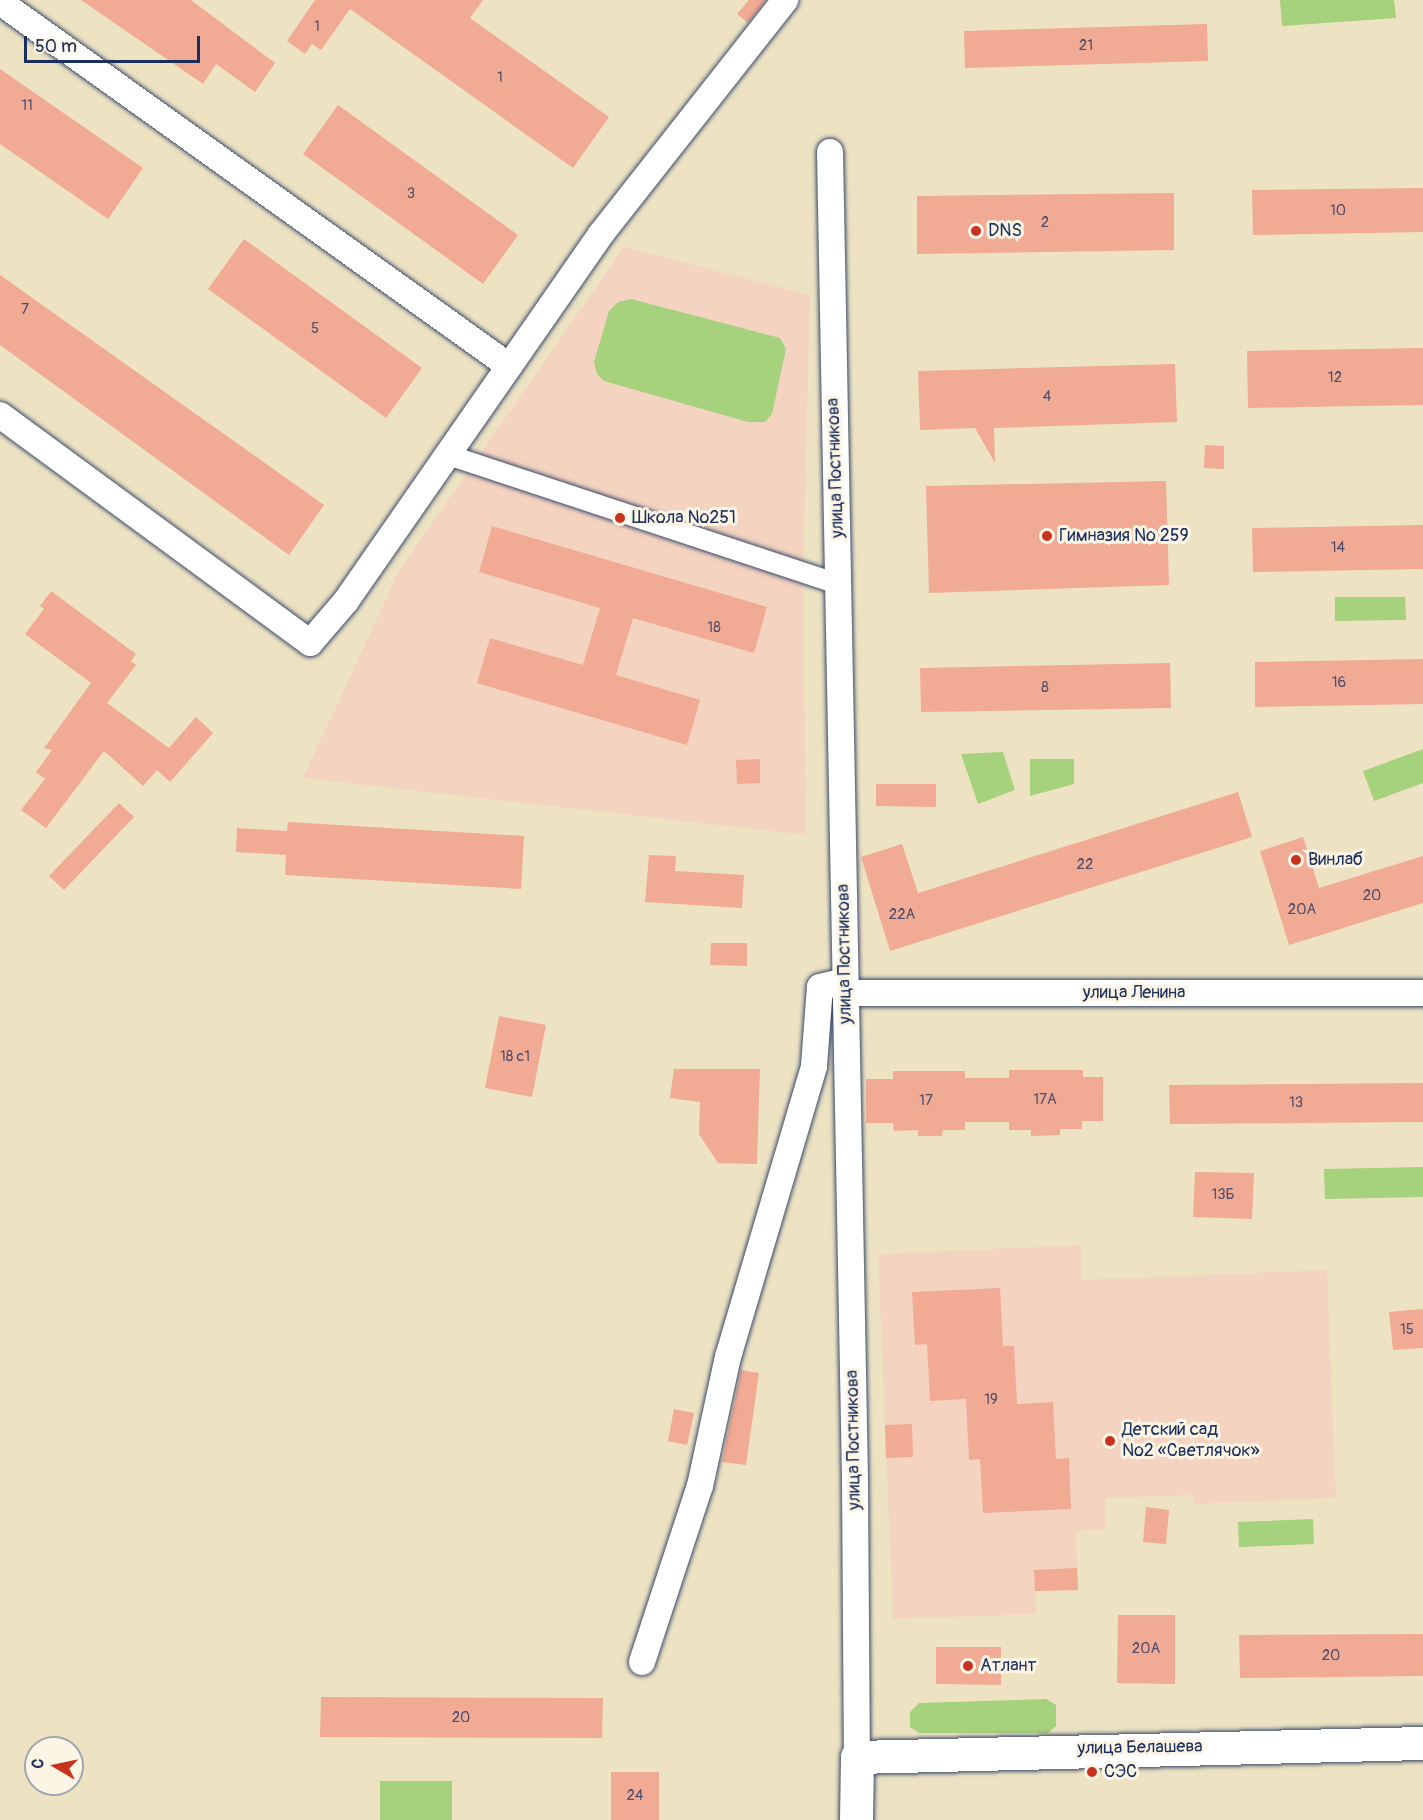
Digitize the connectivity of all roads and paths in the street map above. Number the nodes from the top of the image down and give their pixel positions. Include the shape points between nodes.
1 (785, 0) edge
2 (0, 2) edge
3 (830, 152) dead end
4 (509, 366) junction
5 (0, 415) edge
6 (445, 454) junction
7 (838, 584) junction
8 (845, 987) junction
9 (1423, 993) edge
10 (642, 1662) dead end
11 (1423, 1743) edge
12 (857, 1757) junction
13 (856, 1820) edge

1 - 4 street via 601,234
2 - 4 street
3 - 7 street, улица Постникова
4 - 6 street
5 - 6 street via 310,643 346,601
6 - 7 street
7 - 8 street, улица Постникова
8 - 9 street, улица Ленина
8 - 10 street via 820,987 814,1066 728,1357 700,1486
8 - 12 street, улица Постникова
11 - 12 main road, улица Белашева
12 - 13 main road

